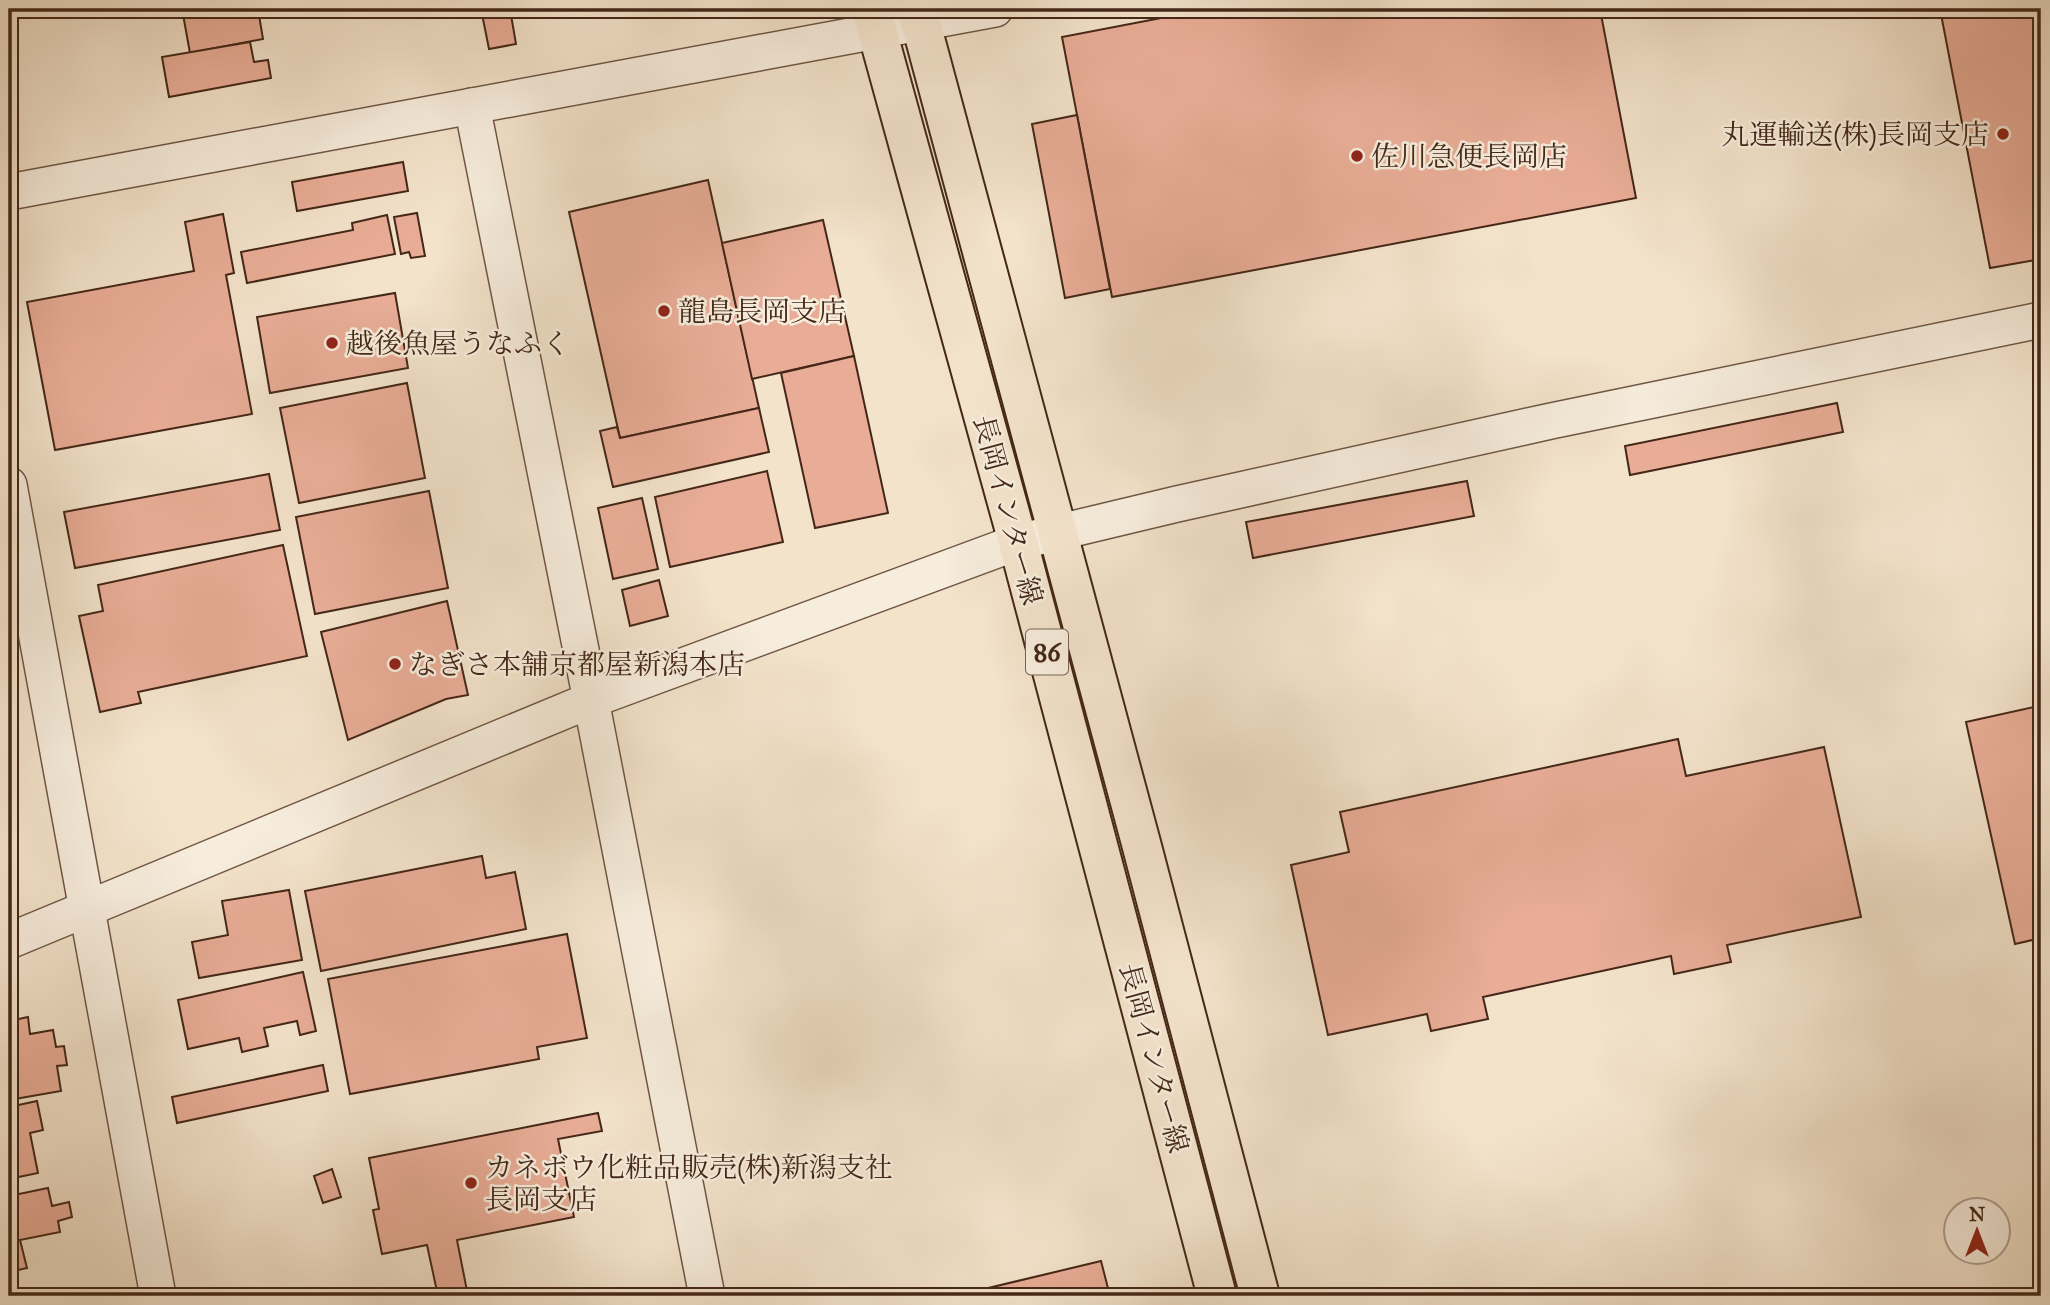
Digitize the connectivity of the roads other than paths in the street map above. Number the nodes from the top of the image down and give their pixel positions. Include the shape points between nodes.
1 (995, 9) edge
2 (918, 16) edge
3 (873, 20) edge
4 (472, 106) junction
5 (9, 192) edge
6 (2041, 320) edge
7 (9, 485) edge
8 (1057, 534) junction
9 (1018, 542) junction
10 (591, 700) junction
11 (86, 911) junction
12 (9, 941) edge
13 (158, 1296) edge
14 (707, 1296) edge
15 (1217, 1296) edge
16 (1261, 1296) edge

1 - 2 street
2 - 3 street
2 - 8 main road, 長岡インター線 / 86
3 - 4 street
3 - 9 main road, 長岡インター線 / 86
4 - 5 street
4 - 10 street
6 - 8 street via 1551,421
7 - 11 street
8 - 9 street
8 - 16 main road, 長岡インター線 / 86
9 - 10 street
9 - 15 main road, 長岡インター線 / 86
10 - 11 street
10 - 14 street
11 - 12 street
11 - 13 street

